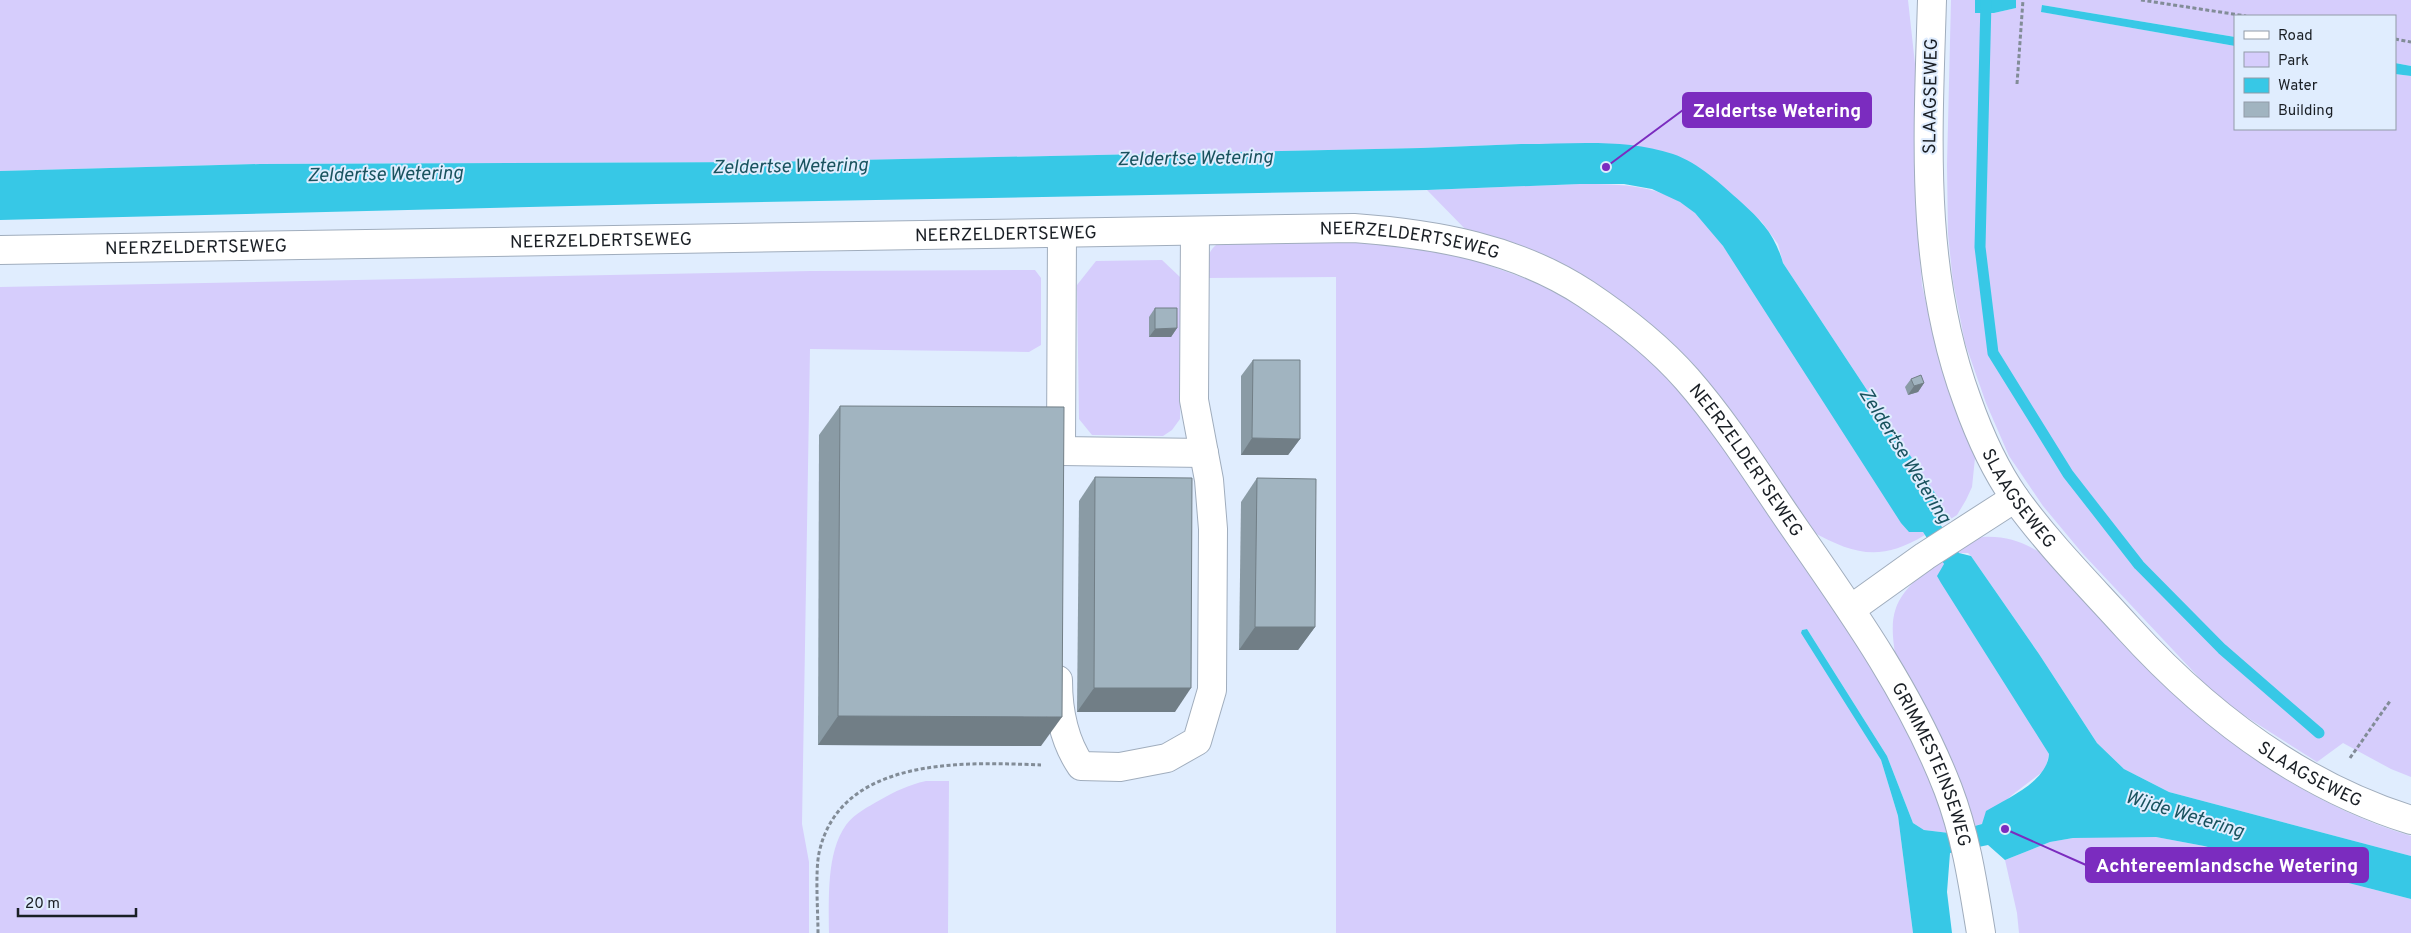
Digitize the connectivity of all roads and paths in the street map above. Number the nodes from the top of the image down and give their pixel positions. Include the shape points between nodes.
1 (1932, 0) edge
2 (2023, 0) edge
3 (2140, 0) edge
4 (2239, 15) edge
5 (2396, 39) edge
6 (2411, 42) edge
7 (2018, 84) dead end
8 (1195, 230) junction
9 (1062, 233) junction
10 (0, 250) edge
11 (1061, 451) junction
12 (1204, 453) junction
13 (1061, 479) edge
14 (2015, 498) junction
15 (1851, 609) junction
16 (1058, 657) edge
17 (2390, 701) dead end
18 (1081, 766) junction
19 (2330, 788) junction
20 (2411, 820) edge
21 (818, 933) edge
22 (1981, 933) edge

1 - 14 street, SLAAGSEWEG via 1929,190 1938,297 1958,377 1976,425
2 - 7 path
3 - 4 path
5 - 6 path
8 - 9 street, NEERZELDERTSEWEG
8 - 12 street via 1194,400
8 - 15 street, NEERZELDERTSEWEG via 1354,228 1395,231 1452,239 1505,254 1552,274 1584,293 1649,342 1686,378 1713,411
9 - 10 street, NEERZELDERTSEWEG
9 - 11 street
11 - 12 street
11 - 13 street
12 - 18 street via 1213,530 1212,690 1196,741 1168,758 1120,767
14 - 15 street
14 - 19 street, SLAAGSEWEG via 2050,542 2145,647 2192,693 2221,718 2285,763
15 - 22 street, GRIMMESTEINSEWEG via 1939,766 1956,811 1968,857
16 - 18 street via 1058,702 1071,751
17 - 19 path
18 - 21 path via 963,764 919,769 879,781 856,793 838,811 825,834 819,855
19 - 20 street, SLAAGSEWEG

